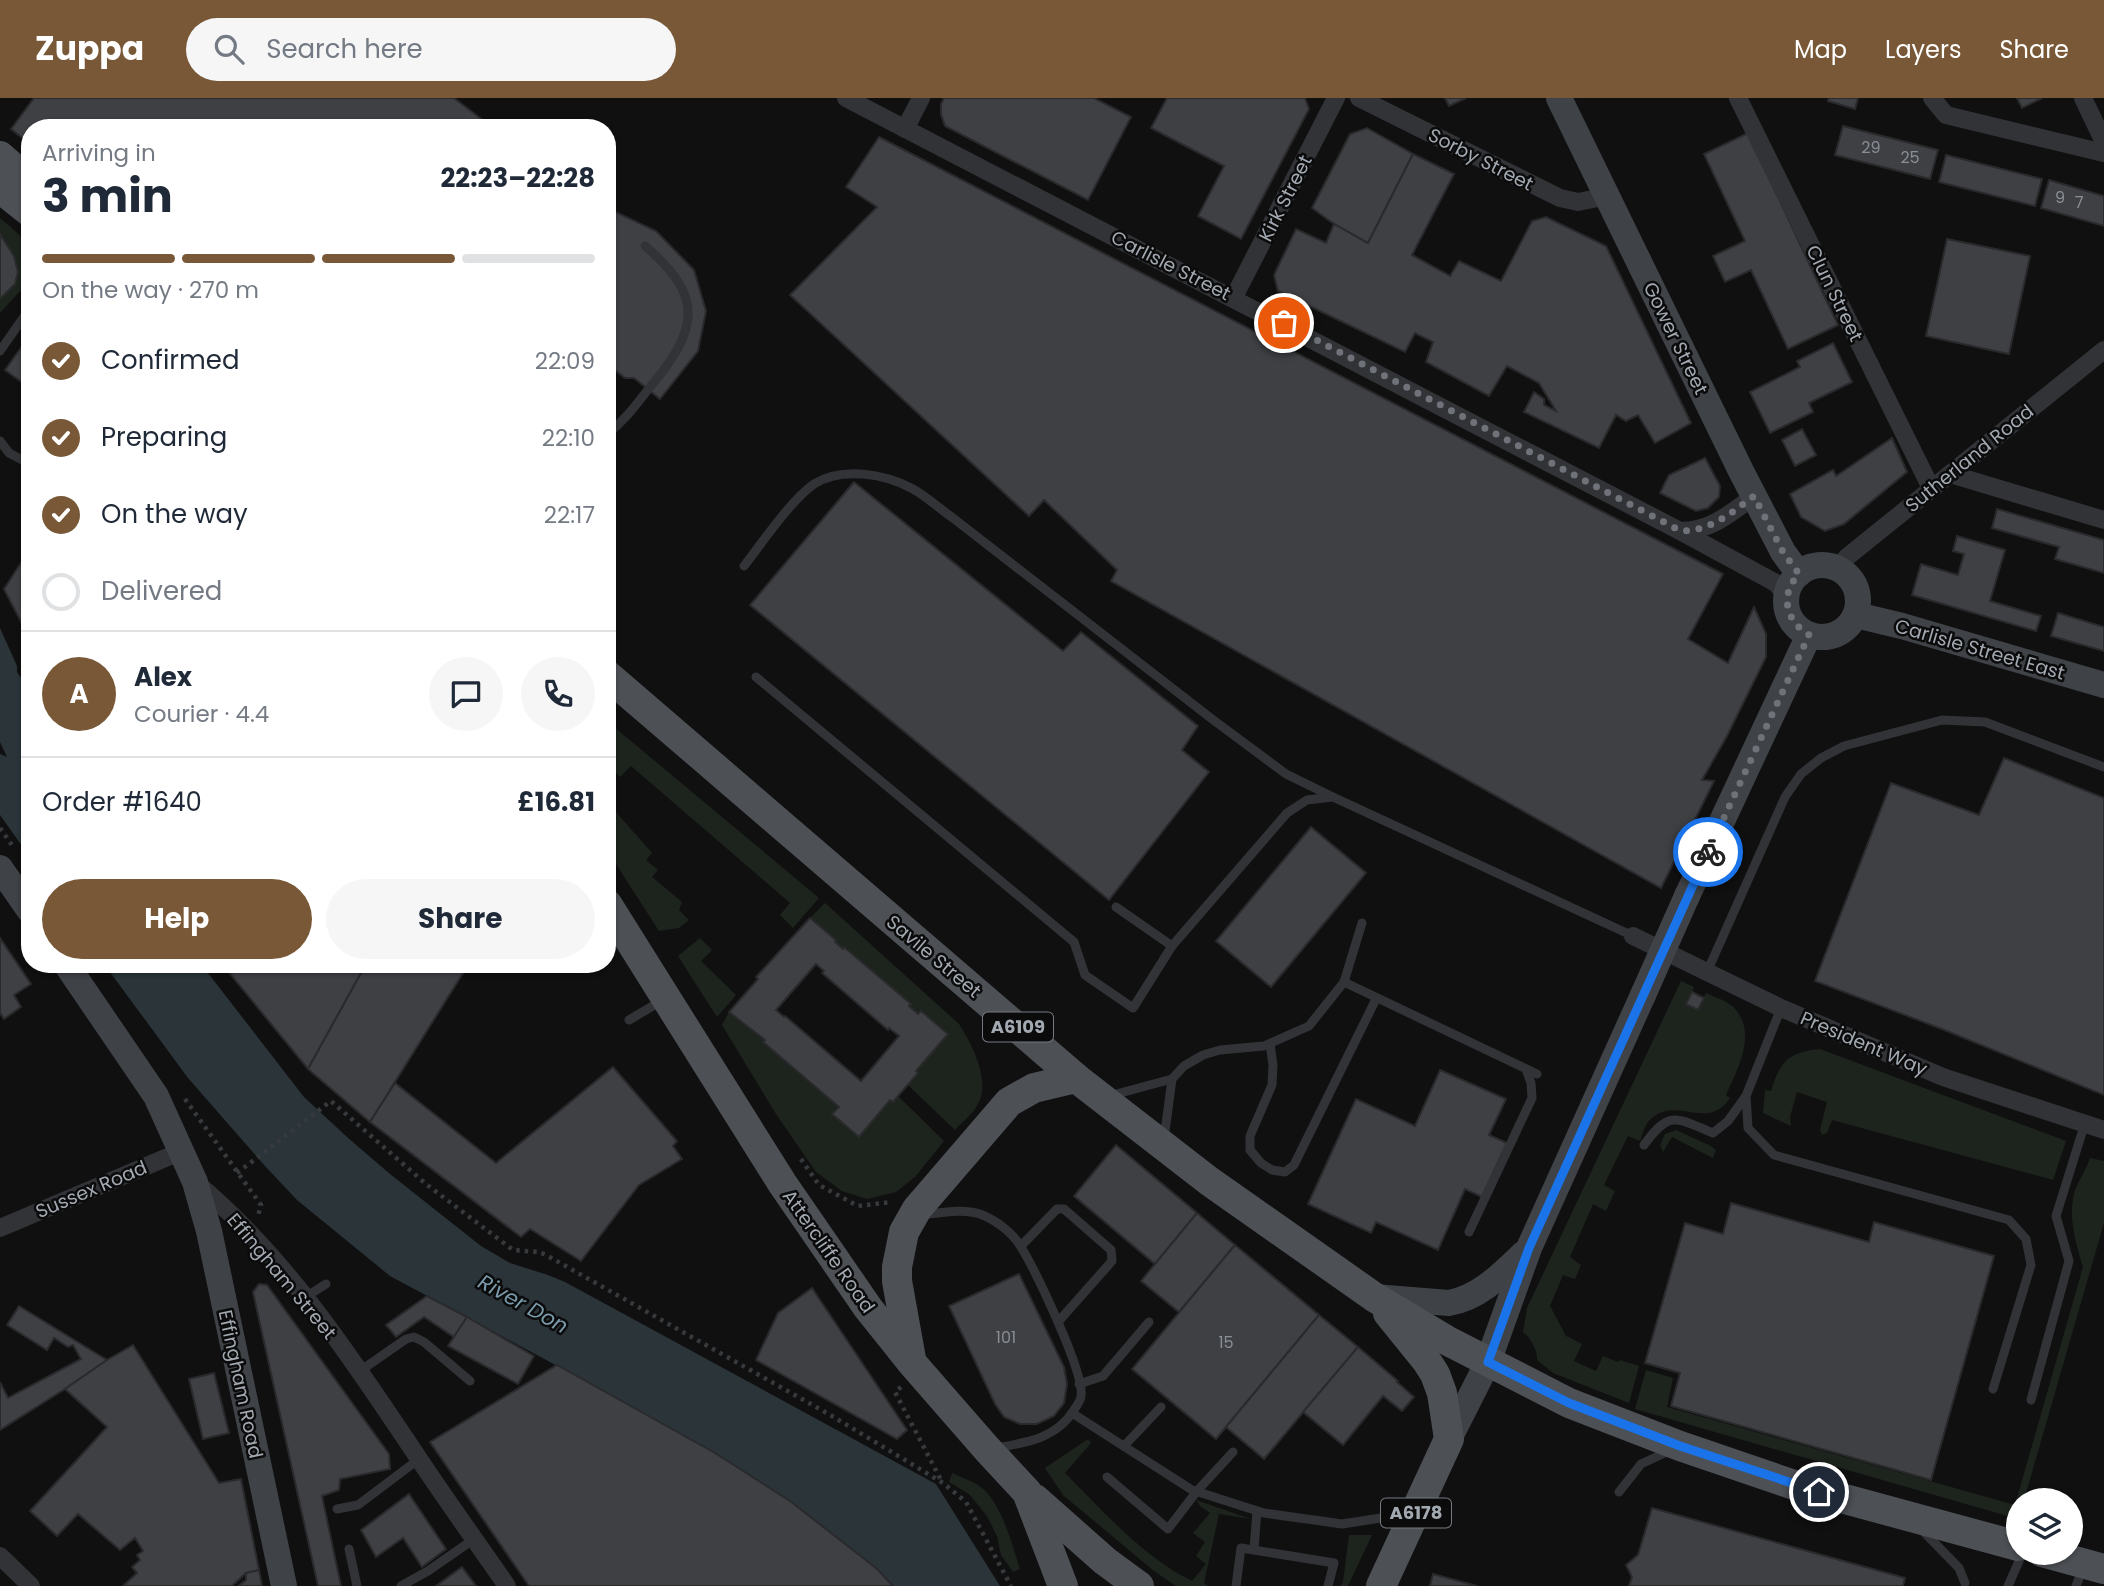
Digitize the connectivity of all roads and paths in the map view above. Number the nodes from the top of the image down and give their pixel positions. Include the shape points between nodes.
1 (846, 98) edge
2 (921, 98) edge
3 (1336, 98) edge
4 (1359, 98) edge
5 (1559, 98) edge
6 (1738, 98) edge
7 (1932, 98) edge
8 (2083, 98) edge
9 (905, 129) junction
10 (2104, 142) edge
11 (2104, 153) edge
12 (0, 156) edge
13 (21, 174) edge
14 (0, 188) edge
15 (1608, 196) junction
16 (21, 205) edge
17 (645, 246) dead end
18 (1234, 298) junction
19 (21, 321) edge
20 (2104, 350) edge
21 (0, 351) edge
22 (616, 428) edge
23 (0, 441) edge
24 (21, 459) edge
25 (1950, 474) junction
26 (1931, 488) junction
27 (1754, 496) junction
28 (2104, 520) edge
29 (1681, 531) junction
30 (744, 566) dead end
31 (1837, 569) junction
32 (1793, 586) junction
33 (1856, 615) junction
34 (1809, 635) junction
35 (756, 677) dead end
36 (616, 683) edge
37 (2104, 685) edge
38 (2104, 767) edge
39 (1333, 797) junction
40 (0, 868) edge
41 (21, 898) edge
42 (1116, 907) dead end
43 (616, 918) edge
44 (1362, 923) dead end
45 (1633, 936) joint
46 (1172, 946) junction
47 (1707, 972) junction
48 (72, 973) edge
49 (1344, 982) junction
50 (667, 998) junction
51 (1376, 999) junction
52 (1781, 1008) junction
53 (629, 1020) dead end
54 (1270, 1044) junction
55 (1526, 1069) junction
56 (1537, 1074) dead end
57 (1076, 1078) junction
58 (1172, 1079) junction
59 (179, 1090) dead end
60 (1746, 1096) junction
61 (1103, 1098) junction
62 (2085, 1123) junction
63 (2104, 1130) edge
64 (1163, 1144) junction
65 (1644, 1145) dead end
66 (183, 1151) junction
67 (773, 1168) junction
68 (237, 1172) junction
69 (195, 1182) junction
70 (915, 1213) junction
71 (0, 1227) edge
72 (1469, 1232) dead end
73 (253, 1237) junction
74 (1021, 1246) junction
75 (1529, 1248) junction
76 (326, 1284) dead end
77 (1374, 1297) junction
78 (304, 1298) junction
79 (1058, 1322) junction
80 (1149, 1322) dead end
81 (1488, 1362) junction
82 (916, 1368) junction
83 (360, 1371) junction
84 (470, 1381) dead end
85 (1079, 1384) junction
86 (1993, 1389) dead end
87 (2031, 1400) dead end
88 (1161, 1406) dead end
89 (1072, 1413) junction
90 (1449, 1438) junction
91 (1124, 1446) junction
92 (1680, 1446) junction
93 (987, 1449) junction
94 (1233, 1452) dead end
95 (419, 1459) junction
96 (1107, 1477) dead end
97 (943, 1483) junction
98 (1197, 1491) junction
99 (1027, 1492) junction
100 (1619, 1492) dead end
101 (337, 1509) dead end
102 (1257, 1511) junction
103 (1416, 1513) junction
104 (1908, 1516) junction
105 (474, 1539) junction
106 (2006, 1543) edge
107 (349, 1549) dead end
108 (1254, 1549) junction
109 (0, 1556) edge
110 (2017, 1565) edge
111 (2070, 1565) edge
112 (2088, 1573) edge
113 (1965, 1583) dead end
114 (31, 1586) edge
115 (284, 1586) edge
116 (357, 1586) edge
117 (401, 1586) edge
118 (507, 1586) edge
119 (1011, 1586) edge
120 (1063, 1586) edge
121 (1139, 1586) edge
122 (1236, 1586) edge
123 (1328, 1586) edge
124 (1381, 1586) edge
125 (2008, 1586) edge

1 - 9 street, Carlisle Street
2 - 9 street
3 - 18 street, Kirk Street
4 - 15 street, Sorby Street via 1560,198 1578,202
5 - 15 main road, Gower Street
6 - 26 street, Clun Street
7 - 11 street via 1946,115
8 - 10 street
9 - 18 street, Carlisle Street
12 - 13 main road
14 - 16 main road
15 - 27 main road, Gower Street
17 - 22 lane via 681,285 689,323 661,374
18 - 29 street, Carlisle Street
19 - 21 lane
20 - 25 street, Sutherland Road
23 - 24 lane
25 - 26 street, Sutherland Road
25 - 28 street
26 - 31 street, Sutherland Road
27 - 29 street via 1717,523
27 - 32 main road, Gower Street via 1783,552
29 - 32 street, Carlisle Street via 1776,583
30 - 39 lane via 815,483 864,474 914,489 1286,774
31 - 32 main road via 1810,568
31 - 33 main road via 1853,583
32 - 34 main road via 1787,609 1799,629
33 - 34 main road via 1836,634
33 - 37 main road, Carlisle Street East
34 - 75 main road, bridge
35 - 46 lane via 1074,942 1085,975 1133,1007
36 - 57 main road, Savile Street / A6109
38 - 47 lane via 1985,722 1942,720 1844,746 1801,774 1785,797
39 - 45 lane
39 - 46 lane via 1307,800 1287,813
40 - 41 main road
42 - 46 lane
43 - 50 main road, Attercliffe Road
44 - 49 lane
45 - 47 street, President Way
47 - 52 street, President Way
48 - 66 main road, Effingham Street via 156,1096
49 - 51 lane
49 - 54 lane via 1309,1026
50 - 53 lane
50 - 67 main road, Attercliffe Road
51 - 54 lane via 1294,1165 1285,1172 1272,1170 1250,1150 1250,1136 1272,1085
51 - 55 lane
52 - 60 lane
52 - 62 street, President Way via 1943,1077
54 - 58 lane via 1210,1053 1184,1066
55 - 56 lane
55 - 72 lane via 1532,1098
57 - 61 main road, Savile Street / A6109
57 - 70 main road via 1034,1088 1009,1102
58 - 61 lane
58 - 64 lane
59 - 68 path
60 - 65 lane via 1713,1133 1677,1118 1656,1128
60 - 86 lane via 1748,1128 1774,1155 2009,1220 2026,1239 2031,1265
61 - 64 main road, Savile Street / A6109
62 - 63 street, President Way
62 - 87 lane via 2056,1216 2069,1261
64 - 77 main road, Savile Street / A6109
66 - 69 main road, Effingham Street
66 - 71 street, Sussex Road
67 - 70 path via 798,1156 819,1185 858,1206 905,1201
67 - 82 main road, Attercliffe Road via 868,1308
68 - 73 path via 261,1205
68 - 97 path via 331,1101 426,1184 513,1250 546,1255
69 - 73 street, Effingham Street
69 - 115 main road, Effingham Road
70 - 74 lane via 979,1214 1003,1227
70 - 82 main road via 904,1232 897,1281
73 - 78 street, Effingham Street
74 - 79 lane
74 - 79 lane via 1056,1209 1064,1209 1111,1250 1112,1261
75 - 77 main road via 1492,1283 1457,1301
75 - 81 main road
76 - 78 lane
77 - 81 main road, Savile Street / A6109
77 - 90 main road, Savile Street / A6109 via 1435,1374
78 - 83 street, Effingham Street
79 - 85 lane
80 - 85 lane via 1103,1376
81 - 90 main road
81 - 92 main road, A6109 via 1569,1403
82 - 93 main road, Attercliffe Road
82 - 97 path via 895,1392
83 - 84 lane via 414,1337
83 - 95 street, Effingham Street
85 - 89 lane via 1081,1396
88 - 91 lane
89 - 91 lane
89 - 93 lane via 1058,1429 1034,1441
90 - 103 main road, A6178
91 - 98 lane
92 - 100 lane via 1641,1464
92 - 104 main road, A6109 via 1797,1486
93 - 99 main road, Attercliffe Road
94 - 98 lane
95 - 101 lane via 358,1505
95 - 105 street, Effingham Street
96 - 98 lane via 1168,1529
97 - 119 path via 966,1502
98 - 102 lane
99 - 120 main road, Attercliffe Road
99 - 121 main road via 1068,1531
102 - 103 lane via 1342,1524
102 - 108 lane
103 - 124 main road, A6178
104 - 106 main road, A6109
104 - 113 lane via 1959,1568
105 - 117 lane
105 - 118 street, Effingham Street
107 - 116 lane
108 - 122 lane via 1241,1548
108 - 123 lane via 1334,1563
109 - 114 street
110 - 125 lane
111 - 112 main road

